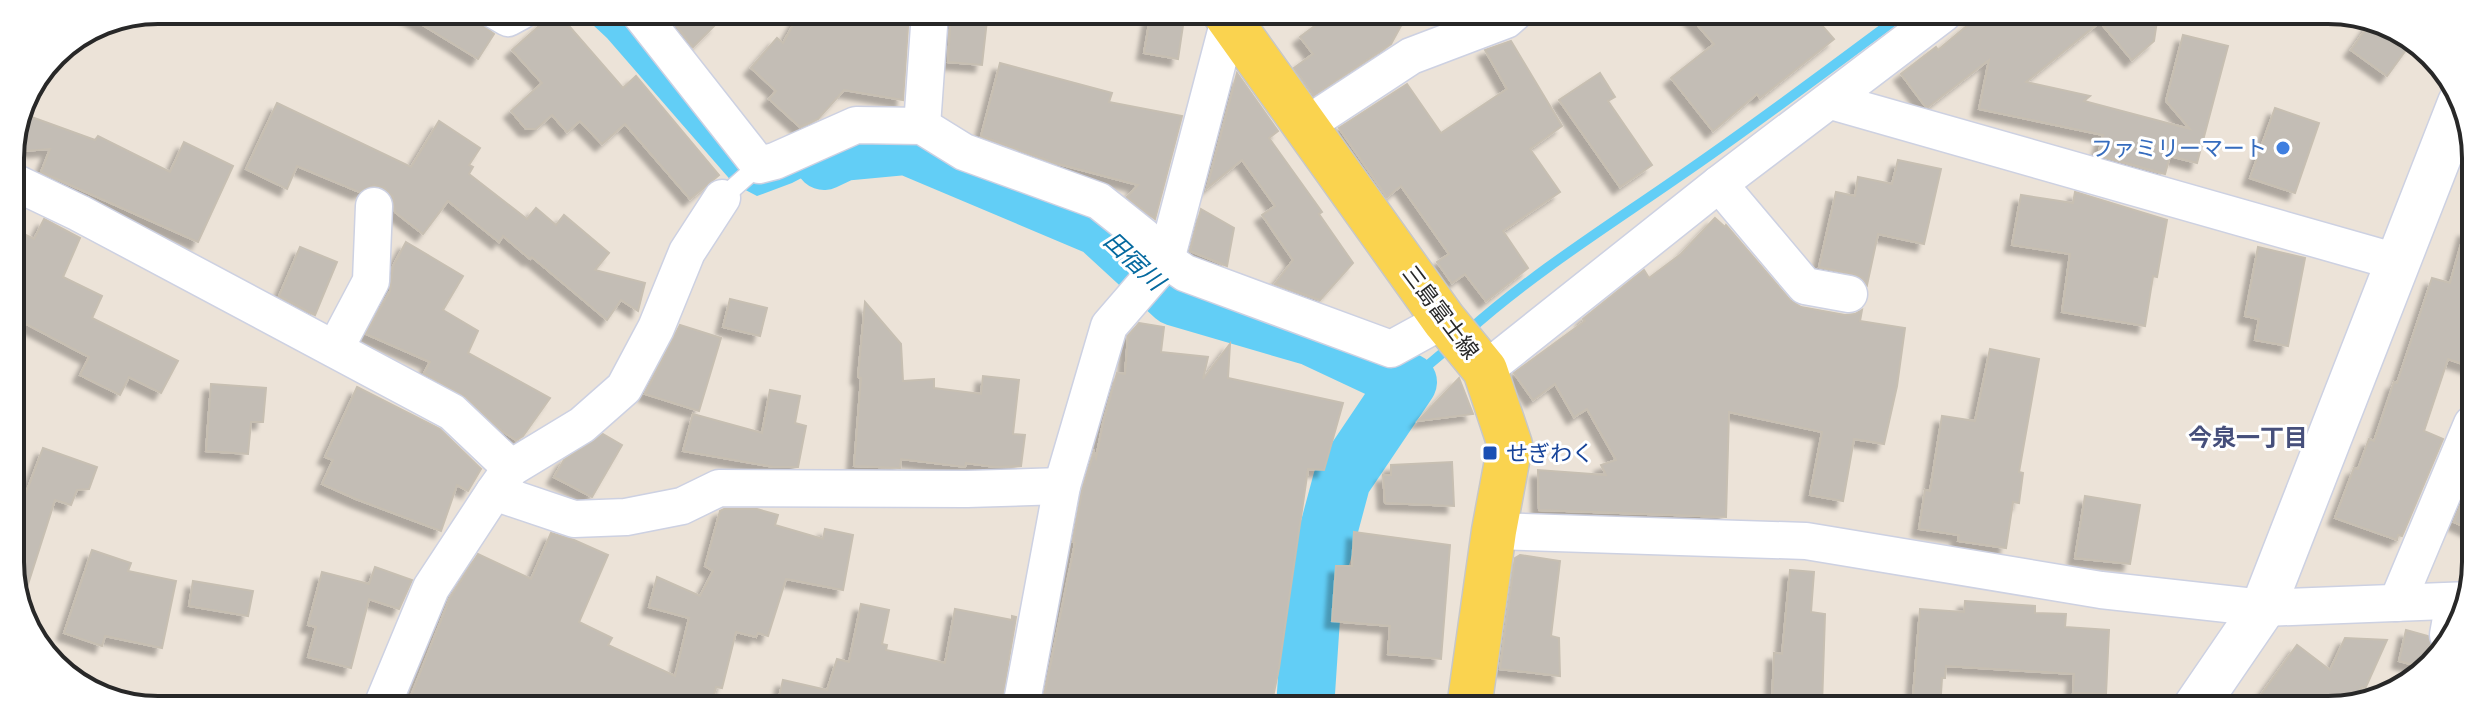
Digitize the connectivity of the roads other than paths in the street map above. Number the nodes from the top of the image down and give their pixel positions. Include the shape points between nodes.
1 (648, 24) edge
2 (929, 24) edge
3 (1226, 24) edge
4 (1234, 24) edge
5 (1495, 24) edge
6 (1930, 24) edge
7 (1831, 101) junction
8 (2455, 115) edge
9 (1306, 125) junction
10 (922, 126) junction
11 (759, 165) junction
12 (1719, 184) junction
13 (24, 187) edge
14 (722, 198) joint
15 (374, 206) dead end
16 (1166, 260) junction
17 (2397, 262) junction
18 (1849, 294) dead end
19 (1445, 321) junction
20 (335, 349) junction
21 (1479, 362) junction
22 (2462, 448) edge
23 (502, 480) junction
24 (1062, 486) junction
25 (1494, 531) junction
26 (2397, 603) junction
27 (2263, 608) junction
28 (2453, 611) edge
29 (386, 696) edge
30 (1023, 696) edge
31 (1471, 696) edge
32 (2203, 696) edge

1 - 11 street
2 - 10 street
3 - 16 street
4 - 9 main road, 三島富士線
5 - 9 street via 1411,56
6 - 7 street
7 - 12 street
7 - 17 street
8 - 17 street
9 - 19 main road, 三島富士線
10 - 11 street via 856,125
10 - 16 street via 964,152 1099,201
11 - 14 lane
12 - 18 street via 1805,286
12 - 21 street
13 - 20 street
14 - 23 street via 687,252 624,388 582,425
15 - 20 street via 371,281
16 - 19 street via 1185,273 1391,349
16 - 24 street via 1109,326
17 - 27 street
19 - 21 main road, 三島富士線
20 - 23 street via 452,412
21 - 25 main road, 三島富士線 via 1510,445
22 - 26 street
23 - 24 street via 574,519 626,517 682,506 719,488
23 - 29 street via 431,588
24 - 30 street
25 - 27 street via 1806,541 2101,590
25 - 31 main road, 三島富士線
26 - 27 street
26 - 28 street
27 - 32 street

